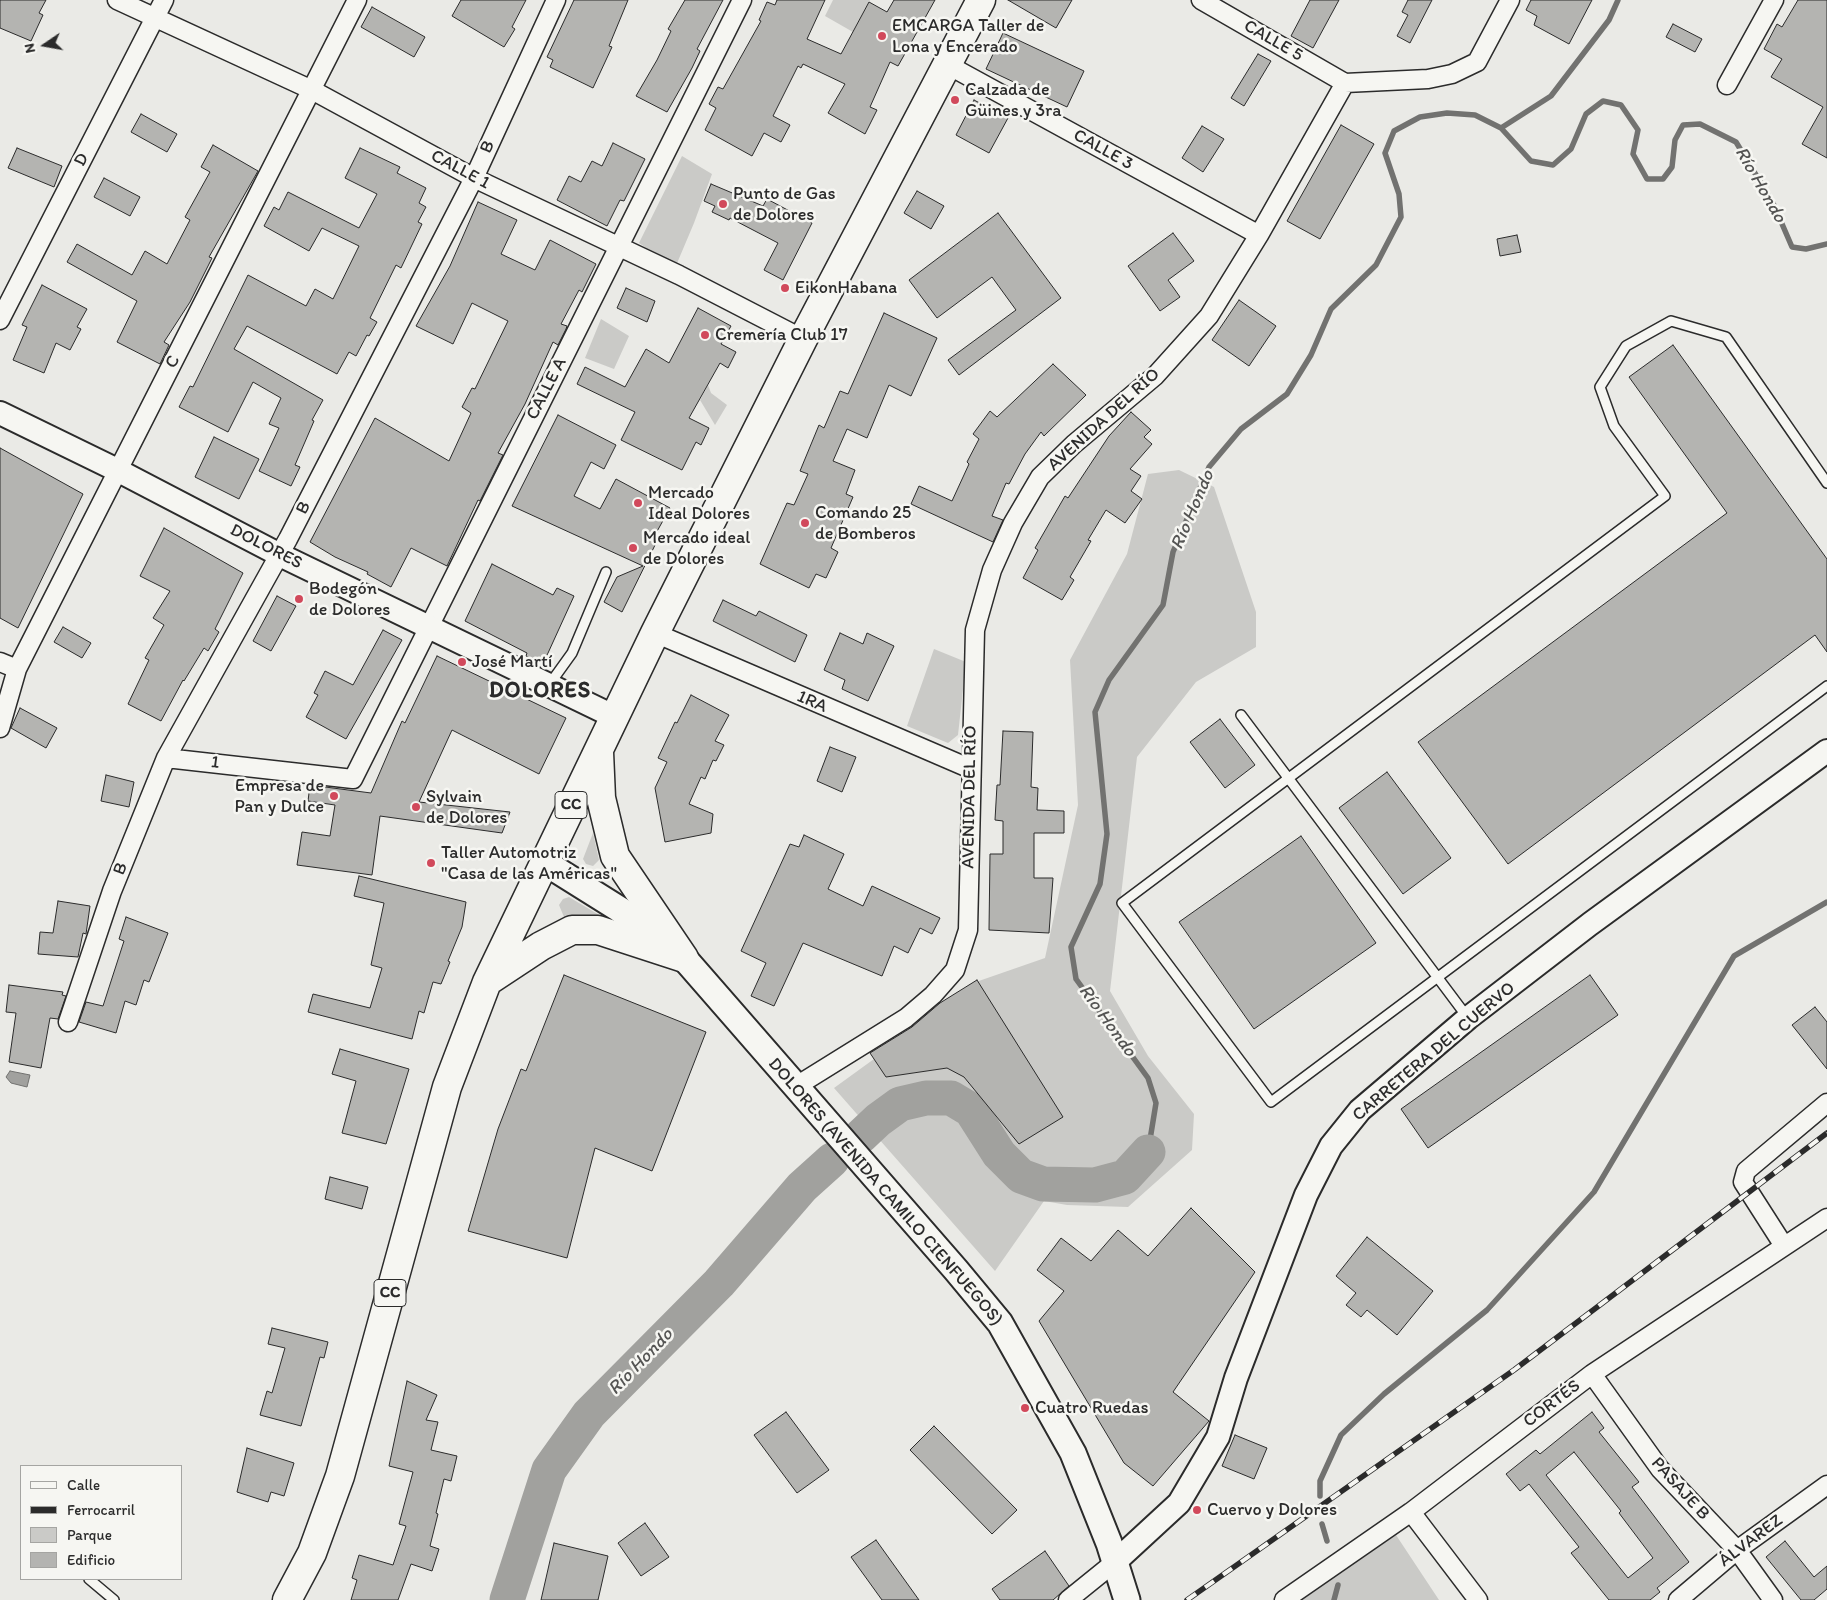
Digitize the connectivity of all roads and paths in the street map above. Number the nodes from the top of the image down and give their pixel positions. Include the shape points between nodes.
1 (117, 0) edge
2 (164, 0) edge
3 (357, 0) edge
4 (556, 0) edge
5 (742, 0) edge
6 (981, 0) edge
7 (1510, 0) edge
8 (1774, 0) edge
9 (1209, 2) edge
10 (155, 17) junction
11 (948, 65) junction
12 (1345, 83) junction
13 (1727, 85) dead end
14 (312, 90) junction
15 (474, 178) junction
16 (1259, 234) junction
17 (619, 246) junction
18 (0, 320) edge
19 (803, 339) junction
20 (0, 413) edge
21 (117, 470) junction
22 (1827, 483) edge
23 (280, 555) junction
24 (606, 572) dead end
25 (428, 626) junction
26 (655, 633) junction
27 (0, 662) edge
28 (17, 669) junction
29 (549, 686) junction
30 (1827, 686) edge
31 (1241, 715) dead end
32 (615, 717) junction
33 (1, 720) edge
34 (599, 748) junction
35 (1827, 751) edge
36 (166, 758) junction
37 (970, 769) junction
38 (1288, 778) junction
39 (353, 779) joint
40 (544, 862) junction
41 (684, 958) junction
42 (1438, 977) junction
43 (487, 982) junction
44 (1468, 1018) junction
45 (68, 1022) dead end
46 (795, 1087) junction
47 (1827, 1103) edge
48 (1827, 1218) edge
49 (1784, 1246) junction
50 (1592, 1374) junction
51 (1827, 1485) edge
52 (1411, 1512) junction
53 (1737, 1550) junction
54 (1116, 1562) junction
55 (91, 1580) edge
56 (114, 1600) edge
57 (287, 1600) edge
58 (1068, 1600) edge
59 (1126, 1600) edge
60 (1284, 1600) edge
61 (1478, 1600) edge
62 (1678, 1600) edge
63 (1773, 1600) edge

1 - 10 street, CALLE 1
2 - 10 street, D
3 - 14 street, C
4 - 15 street, B
5 - 17 street, CALLE A
6 - 11 main road, CC
7 - 12 street via 1477,62 1452,74 1428,79
8 - 13 street
9 - 12 street, CALLE 5
10 - 14 street, CALLE 1
10 - 18 street, D
11 - 16 street, CALLE 3
11 - 19 main road, CC
12 - 16 street, AVENIDA DEL RÍO
14 - 15 street, CALLE 1
14 - 21 street, C
15 - 17 street, CALLE 1
15 - 23 street, B
16 - 37 street, AVENIDA DEL RÍO via 1209,316 1155,376 1040,477 1013,523 992,570 975,630
17 - 19 street, CALLE 1
17 - 25 street, CALLE A
19 - 26 main road, CC
20 - 21 street, DOLORES
21 - 23 street, DOLORES
21 - 28 street, C
22 - 38 lane via 1726,337 1671,321 1626,346 1600,387 1614,426 1666,496
23 - 25 street, DOLORES
23 - 36 street, B
24 - 29 lane via 572,653
25 - 29 street, DOLORES
25 - 39 street, CALLE A
26 - 32 main road, CC
26 - 37 street, 1RA
27 - 28 street
28 - 33 street, C
29 - 32 street, DOLORES
30 - 42 lane
31 - 38 lane
32 - 34 main road, CC
34 - 40 main road, CC
34 - 41 main road via 601,798 615,856
35 - 44 street, CARRETERA DEL CUERVO via 1598,918
36 - 39 street, 1
36 - 45 street, B via 112,891
37 - 46 street, AVENIDA DEL RÍO via 968,930 956,970 906,1018
38 - 42 lane
38 - 42 lane via 1122,903 1271,1102
40 - 41 main road, DOLORES (AVENIDA CAMILO CIENFUEGOS) via 619,909
40 - 43 main road, CC
41 - 43 main road via 598,930 572,930 541,946
41 - 46 main road, DOLORES (AVENIDA CAMILO CIENFUEGOS)
42 - 44 lane
43 - 57 main road, CC via 447,1087 340,1476 312,1554
44 - 54 street, CARRETERA DEL CUERVO via 1360,1110 1331,1146 1306,1196 1236,1378 1218,1438 1179,1503
46 - 54 main road, DOLORES (AVENIDA CAMILO CIENFUEGOS) via 1000,1323 1074,1453
47 - 49 street via 1746,1171 1746,1188
48 - 49 street, CORTÉS
49 - 50 street, CORTÉS
50 - 52 street, CORTÉS
50 - 53 street, PASAJE B via 1660,1469
51 - 53 street, ÁLVAREZ
52 - 60 street, CORTÉS
52 - 61 street
53 - 62 street, ÁLVAREZ
53 - 63 street, PASAJE B
54 - 58 street
54 - 59 main road, DOLORES (AVENIDA CAMILO CIENFUEGOS)
55 - 56 lane

